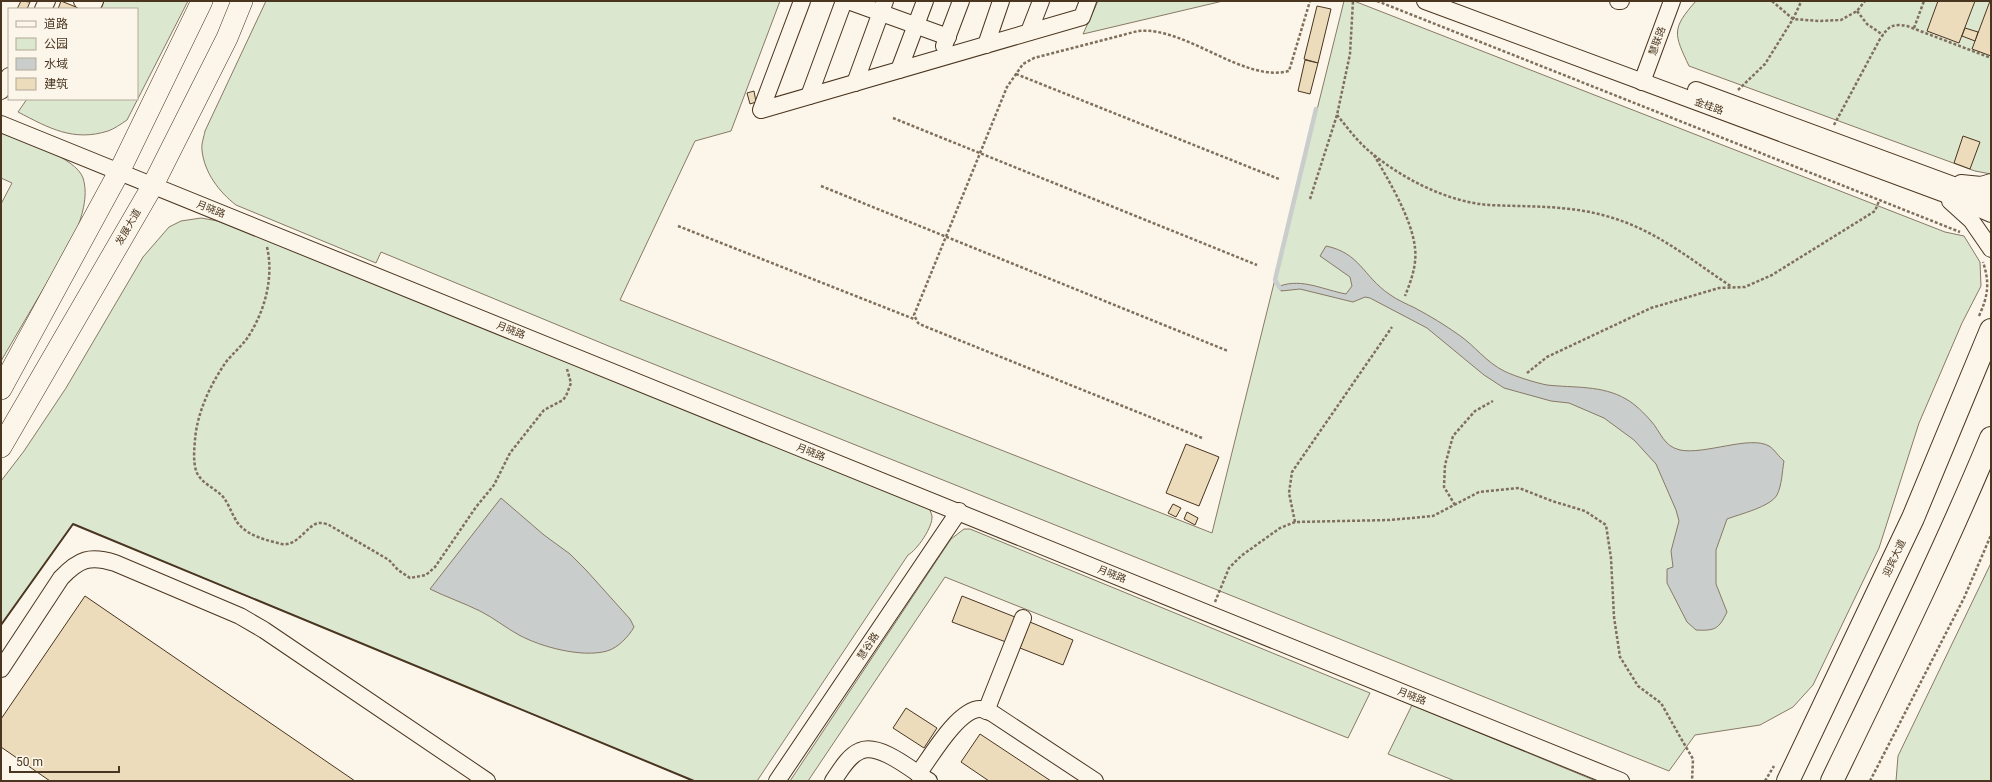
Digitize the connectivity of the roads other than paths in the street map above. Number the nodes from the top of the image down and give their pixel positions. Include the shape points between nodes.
1 (82, 1) edge
2 (95, 1) edge
3 (202, 1) edge
4 (242, 1) edge
5 (802, 1) edge
6 (844, 1) edge
7 (848, 1) edge
8 (925, 1) edge
9 (961, 1) edge
10 (1001, 1) edge
11 (1041, 1) edge
12 (1088, 1) edge
13 (1425, 1) edge
14 (1457, 1) edge
15 (1672, 1) edge
16 (882, 7) edge
17 (916, 25) junction
18 (1030, 32) junction
19 (948, 36) junction
20 (986, 45) junction
21 (939, 58) junction
22 (899, 70) junction
23 (1644, 76) junction
24 (8, 78) edge
25 (855, 83) junction
26 (1, 91) edge
27 (809, 96) junction
28 (1, 124) edge
29 (119, 172) junction
30 (1991, 182) edge
31 (152, 185) junction
32 (1943, 188) junction
33 (1991, 199) edge
34 (1991, 214) edge
35 (1986, 254) edge
36 (1984, 326) edge
37 (1, 389) edge
38 (1991, 438) edge
39 (1, 447) edge
40 (958, 511) junction
41 (1023, 618) dead end
42 (1, 669) edge
43 (986, 711) junction
44 (923, 778) edge
45 (487, 781) edge
46 (777, 781) edge
47 (833, 781) edge
48 (1095, 781) edge
49 (1621, 781) edge
50 (1788, 781) edge
51 (1832, 781) edge

1 - 2 street via 93,5
3 - 29 main road
4 - 31 main road, 发展大道 via 227,38
5 - 27 street via 762,110
6 - 27 street
7 - 16 street
8 - 17 street
9 - 19 street
10 - 20 street
11 - 18 street
12 - 18 street via 1082,17
13 - 23 street, 金桂路
14 - 23 street, 金桂路
15 - 23 street, 慧联路
16 - 17 street
16 - 25 street
17 - 19 street
17 - 22 street
18 - 20 street
19 - 21 street
20 - 21 street
21 - 22 street
22 - 25 street
23 - 32 street, 金桂路
23 - 32 street, 金桂路 via 1827,138
24 - 26 street
25 - 27 street
28 - 29 street, 月晓路
29 - 31 street, 月晓路
29 - 37 main road
30 - 32 street
31 - 39 main road, 发展大道
31 - 40 street, 月晓路
32 - 33 street, 金桂路
32 - 34 street, 金桂路
32 - 35 street via 1971,220
36 - 50 highway, 迎宾大道 via 1913,518
38 - 51 highway via 1919,601
40 - 46 street, 慧谷路
40 - 49 street, 月晓路
41 - 43 street
42 - 45 street via 61,578 74,565 100,558 240,616
43 - 44 street via 980,709 967,713 947,734
43 - 48 street
44 - 47 street via 876,749 860,750 849,759

